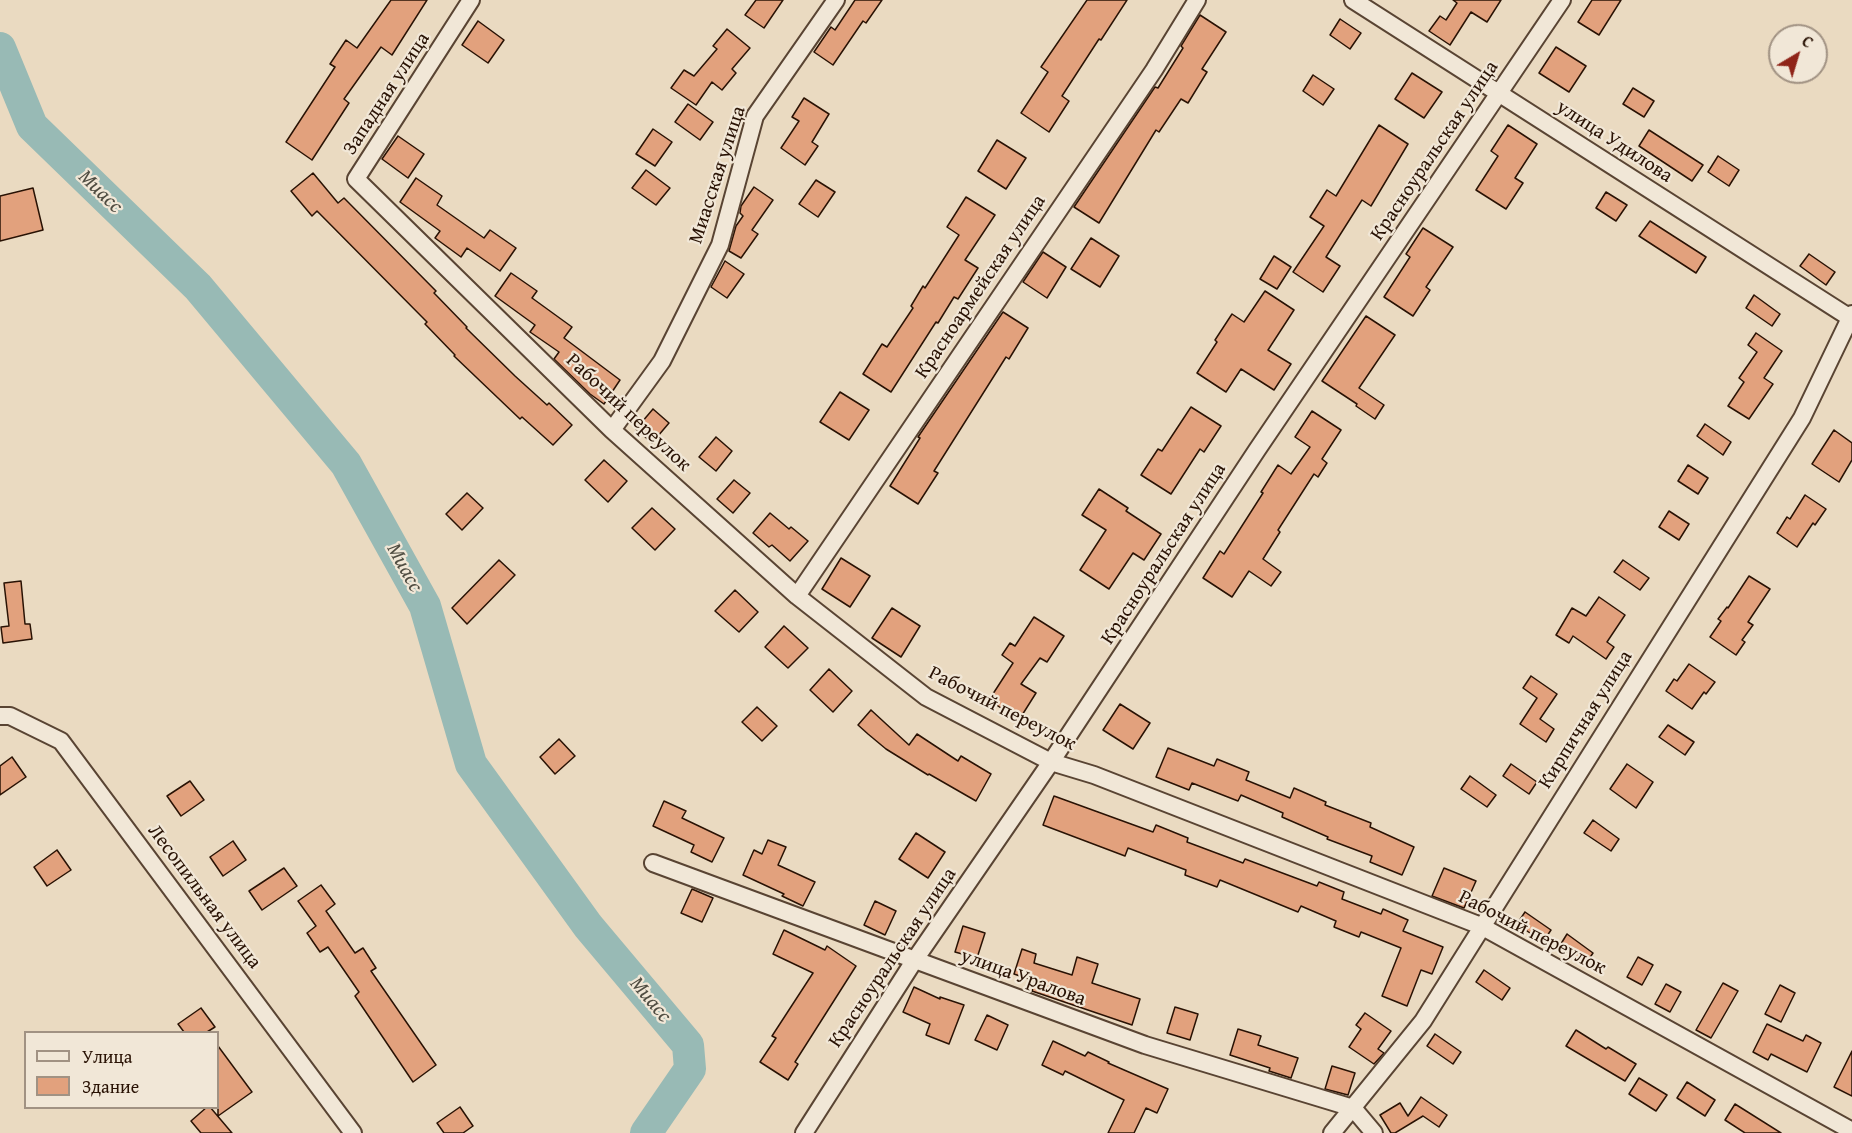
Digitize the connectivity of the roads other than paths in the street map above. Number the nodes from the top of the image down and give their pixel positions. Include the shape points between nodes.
1 (471, 0) edge
2 (836, 0) edge
3 (1197, 0) edge
4 (1353, 0) edge
5 (1562, 0) edge
6 (1500, 93) junction
7 (356, 180) joint
8 (1851, 317) edge
9 (612, 430) junction
10 (797, 596) junction
11 (0, 716) edge
12 (1051, 762) junction
13 (653, 862) dead end
14 (1481, 926) junction
15 (914, 961) junction
16 (1353, 1108) junction
17 (1852, 1131) edge
18 (353, 1133) edge
19 (804, 1133) edge
20 (1332, 1133) edge
21 (1374, 1133) edge

1 - 7 street, Западная улица
2 - 9 street, Миасская улица via 755,116 720,245 662,361
3 - 10 street, Красноармейская улица via 1154,70
4 - 6 street, улица Удилова
5 - 6 street, Красноуральская улица
6 - 8 street, улица Удилова
6 - 12 street, Красноуральская улица
7 - 9 street, Рабочий переулок
8 - 14 street, Кирпичная улица via 1802,418
9 - 10 street, Рабочий переулок
10 - 12 street, Рабочий переулок via 926,697
11 - 18 street, Лесопильная улица via 10,716 61,741
12 - 14 street, Рабочий переулок via 1094,775
12 - 15 street, Красноуральская улица
13 - 15 street, улица Уралова
14 - 16 street, Кирпичная улица via 1423,1021
14 - 17 street, Рабочий переулок
15 - 16 street, улица Уралова via 1145,1045
15 - 19 street, Красноуральская улица
16 - 20 street, Кирпичная улица
16 - 21 street

